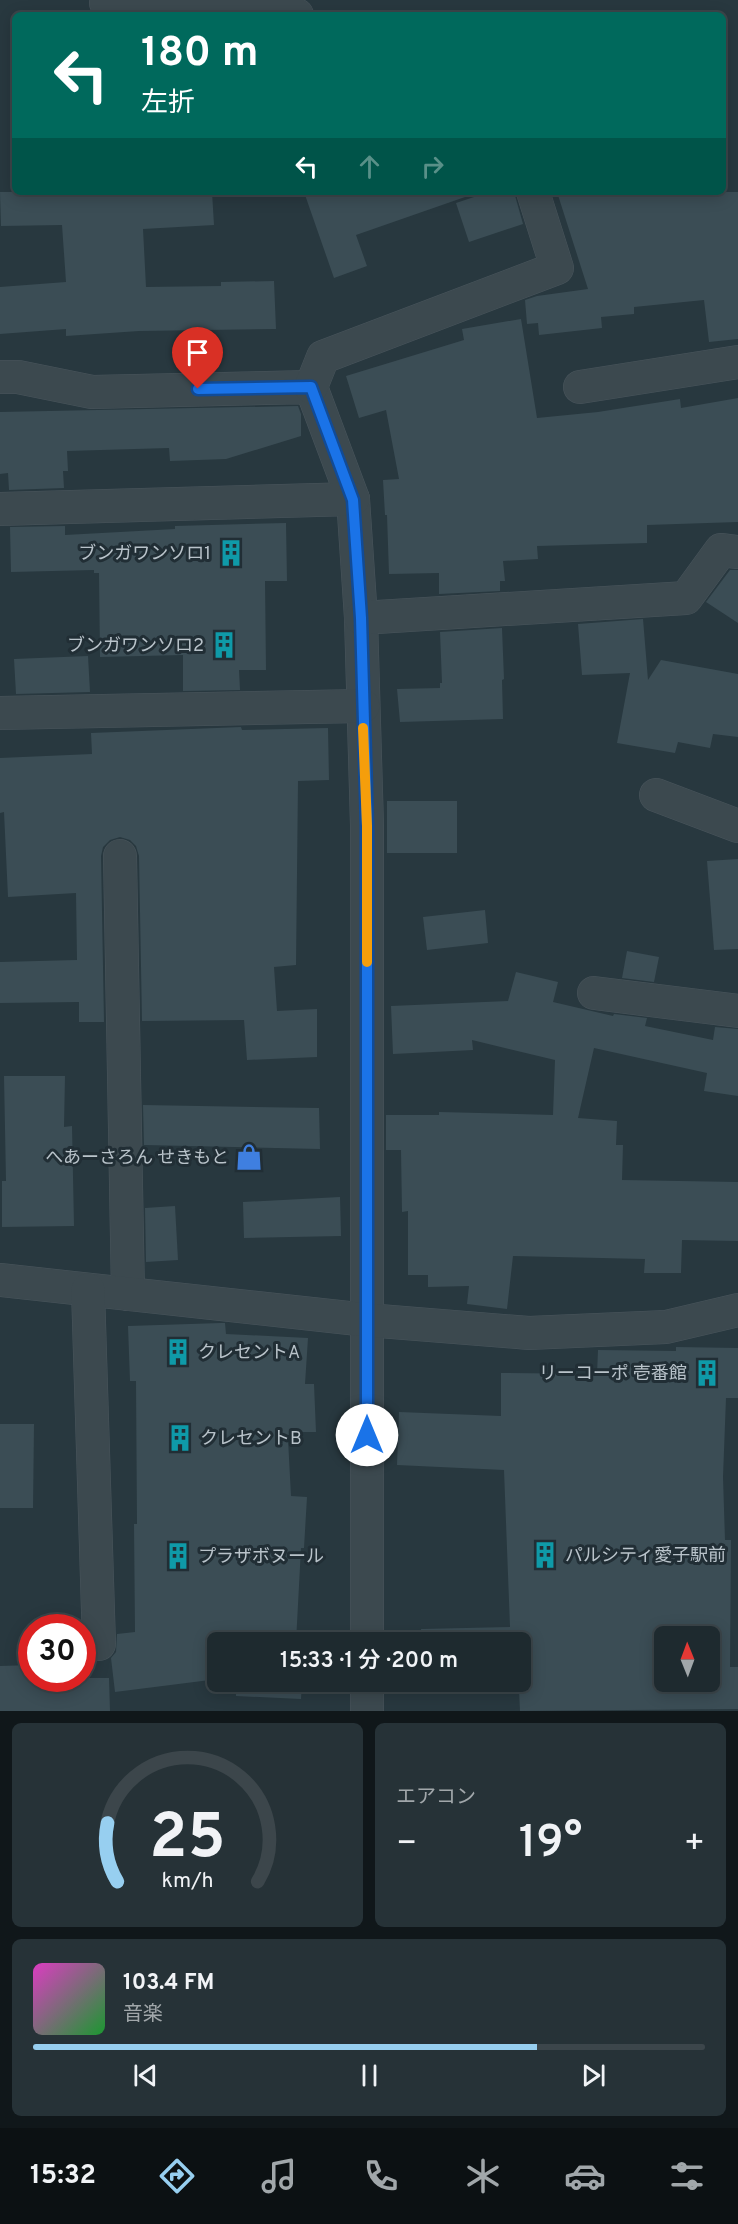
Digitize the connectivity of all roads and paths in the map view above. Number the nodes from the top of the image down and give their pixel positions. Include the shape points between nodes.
1 (106, 3) dead end
2 (242, 12) edge
3 (534, 195) edge
4 (738, 362) edge
5 (0, 377) edge
6 (311, 387) junction
7 (580, 387) dead end
8 (353, 500) junction
9 (0, 508) edge
10 (738, 552) edge
11 (361, 618) junction
12 (363, 706) junction
13 (0, 713) edge
14 (656, 795) dead end
15 (738, 826) edge
16 (120, 856) dead end
17 (594, 993) dead end
18 (738, 1011) edge
19 (0, 1280) edge
20 (88, 1290) junction
21 (128, 1294) junction
22 (738, 1310) edge
23 (367, 1320) junction
24 (367, 1632) edge
25 (99, 1644) dead end
26 (367, 1692) edge
27 (367, 1711) edge

1 - 2 street
3 - 6 street via 557,268 323,357
4 - 7 street
5 - 6 street via 92,392
6 - 8 street
8 - 9 street
8 - 11 street
10 - 11 street via 721,550 686,598
11 - 12 street
12 - 13 street
12 - 23 street via 367,826
14 - 15 street
16 - 21 street
17 - 18 street
19 - 20 street
20 - 21 street
20 - 25 street
21 - 23 street
22 - 23 street via 666,1328 529,1333
23 - 24 street
26 - 27 street

